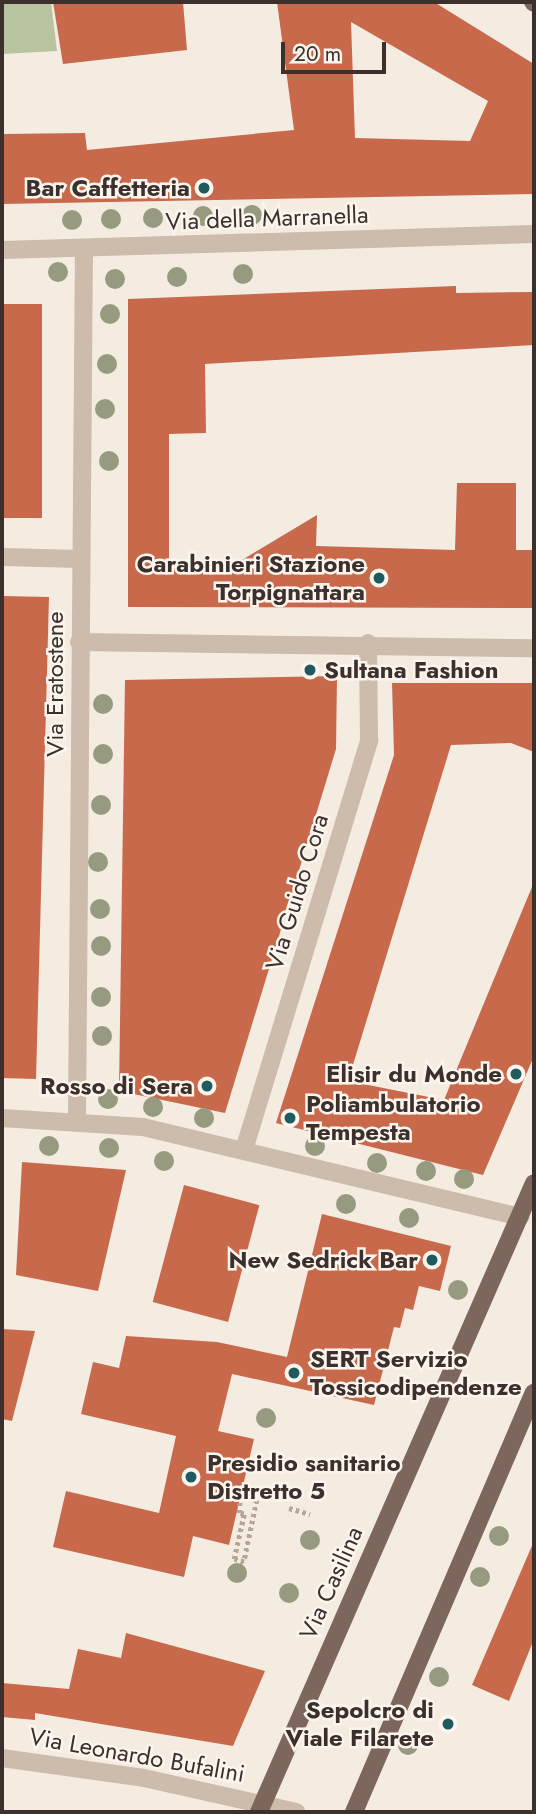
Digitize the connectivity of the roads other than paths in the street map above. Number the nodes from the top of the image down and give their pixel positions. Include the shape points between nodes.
1 (534, 234) edge
2 (84, 249) junction
3 (2, 250) edge
4 (2, 557) edge
5 (80, 559) junction
6 (79, 642) junction
7 (368, 643) junction
8 (534, 648) edge
9 (2, 1118) edge
10 (77, 1119) junction
11 (244, 1150) junction
12 (534, 1183) edge
13 (520, 1217) junction
14 (534, 1393) edge
15 (2, 1758) edge
16 (261, 1807) edge
17 (296, 1812) edge
18 (354, 1812) edge

1 - 2 street, Via della Marranella
2 - 3 street, Via della Marranella
2 - 5 street, Via Eratostene
4 - 5 street
5 - 6 street, Via Eratostene
6 - 7 street
6 - 10 street, Via Eratostene
7 - 8 street
7 - 11 street, Via Guido Cora via 369,740
9 - 10 street
10 - 11 street
11 - 13 street
12 - 13 main road, Via Casilina
13 - 16 main road, Via Casilina
14 - 18 main road
15 - 16 street, Via Leonardo Bufalini
16 - 17 street, Via Leonardo Bufalini

